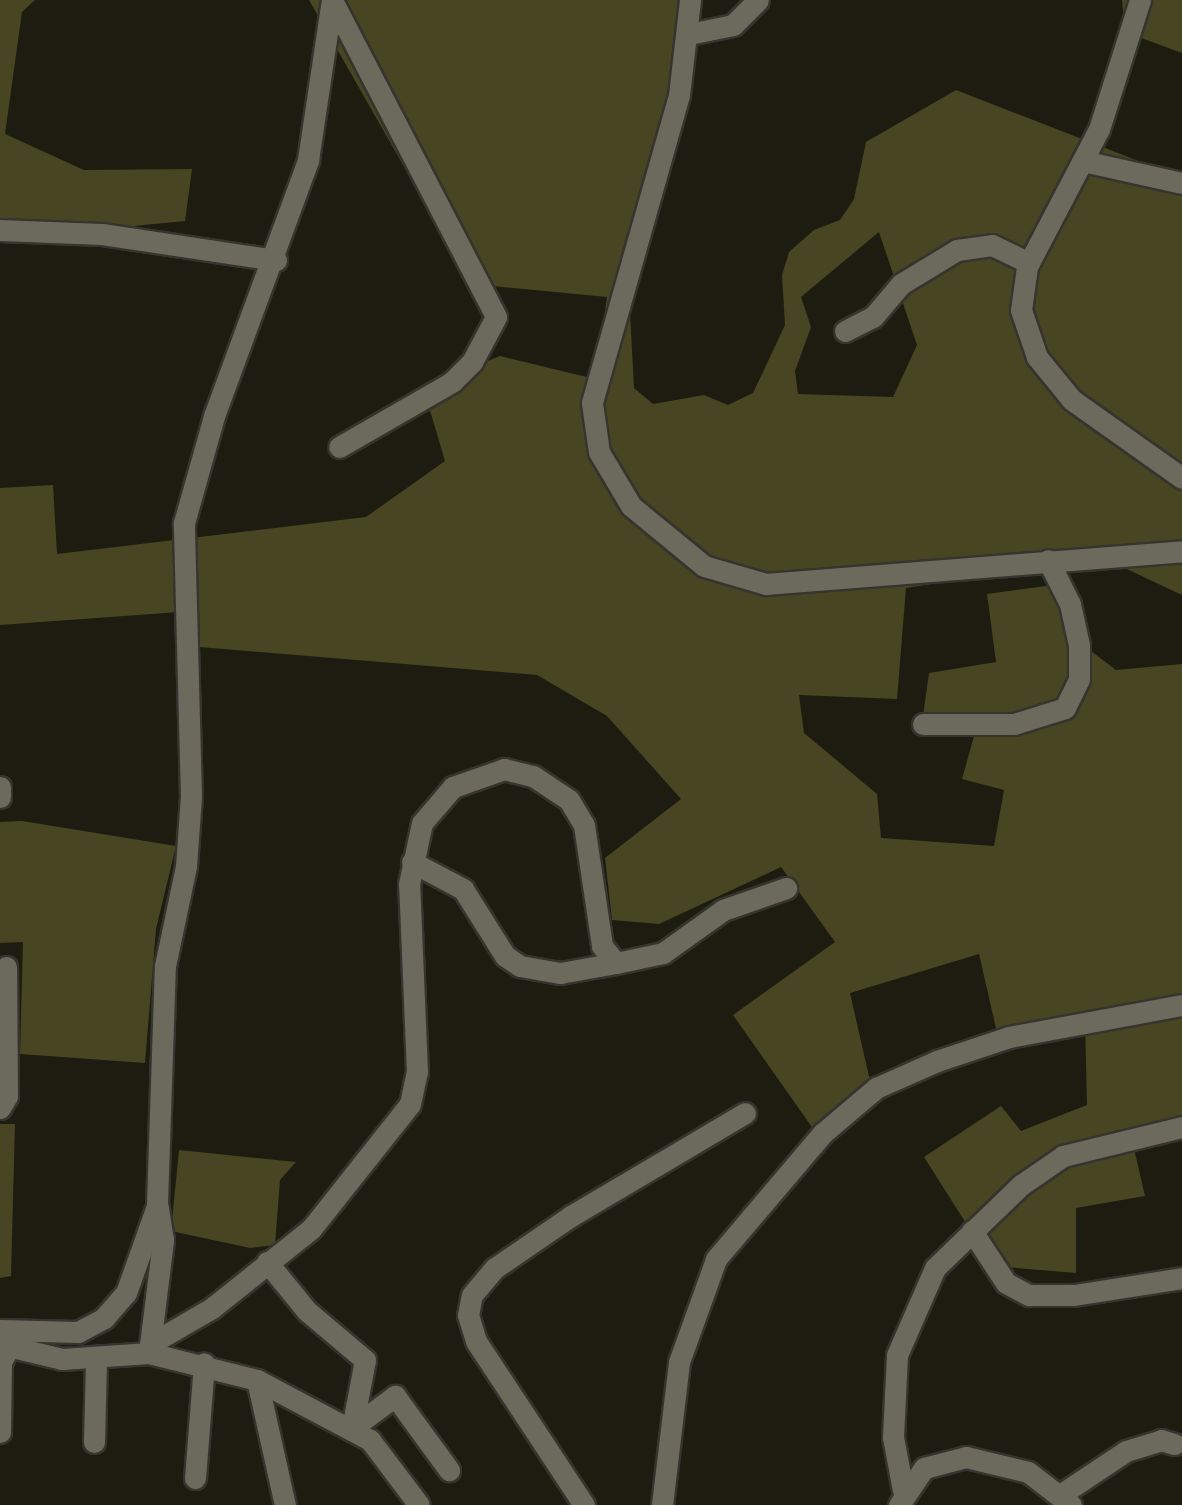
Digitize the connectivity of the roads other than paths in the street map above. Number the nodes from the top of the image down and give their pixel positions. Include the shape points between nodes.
1 (690, 0) edge
2 (758, 0) edge
3 (1140, 0) edge
4 (333, 2) edge
5 (689, 34) junction
6 (1083, 161) junction
7 (1182, 183) edge
8 (0, 230) edge
9 (276, 260) junction
10 (1029, 263) junction
11 (845, 331) dead end
12 (339, 447) dead end
13 (1182, 478) edge
14 (1182, 551) edge
15 (1048, 560) junction
16 (923, 724) dead end
17 (0, 786) edge
18 (0, 797) edge
19 (412, 862) junction
20 (786, 888) dead end
21 (616, 963) junction
22 (6, 967) dead end
23 (1182, 1005) edge
24 (0, 1108) edge
25 (745, 1112) dead end
26 (1182, 1127) edge
27 (157, 1204) junction
28 (972, 1231) junction
29 (267, 1262) junction
30 (1182, 1278) edge
31 (3, 1341) edge
32 (150, 1348) junction
33 (96, 1361) junction
34 (204, 1363) junction
35 (257, 1380) junction
36 (352, 1428) junction
37 (0, 1432) edge
38 (94, 1442) dead end
39 (1174, 1444) dead end
40 (449, 1470) dead end
41 (195, 1478) dead end
42 (901, 1498) edge
43 (1065, 1500) edge
44 (285, 1505) edge
45 (419, 1505) edge
46 (584, 1505) edge
47 (662, 1505) edge

1 - 5 street
2 - 5 street via 733,25
3 - 6 street via 1115,88
4 - 9 street via 316,127
4 - 12 street via 496,317 472,362 452,382
5 - 15 street via 660,174 592,403 596,445 617,489 657,531 704,566 765,584
6 - 7 street
6 - 10 street
8 - 9 street via 102,234
9 - 27 street via 214,416 184,523 191,797 186,866 165,966
10 - 11 street via 992,245 957,250 901,284 873,317
10 - 13 street via 1023,323 1046,370 1090,415
14 - 15 street
15 - 16 street via 1070,604 1079,645 1080,679 1065,708 1032,722
17 - 18 street
19 - 21 street via 463,890 505,956 520,966 560,973
19 - 21 street via 429,810 453,787 487,771 533,776 561,792 582,819 602,946
19 - 29 street via 413,1096 311,1229
20 - 21 street via 723,910 663,953
22 - 24 street via 7,1096
23 - 47 street via 1009,1037 937,1061 876,1088 823,1133 731,1236 712,1267 679,1362
25 - 46 street via 571,1216 495,1268 472,1295 468,1315 476,1341
26 - 28 street via 1063,1156
27 - 31 street via 129,1286 104,1318 78,1332
27 - 32 street via 162,1255
28 - 30 street via 1006,1283 1029,1295 1074,1296
28 - 42 street via 924,1285 897,1355 893,1437
29 - 32 street via 187,1326
29 - 36 street via 300,1304 365,1360
31 - 33 street
31 - 37 street
32 - 33 street
32 - 34 street
33 - 38 street
34 - 35 street
34 - 41 street
35 - 36 street
35 - 44 street
36 - 40 street via 396,1396
36 - 45 street via 370,1440
39 - 43 street via 1161,1440 1126,1451
42 - 43 street via 924,1468 966,1457 1028,1472

